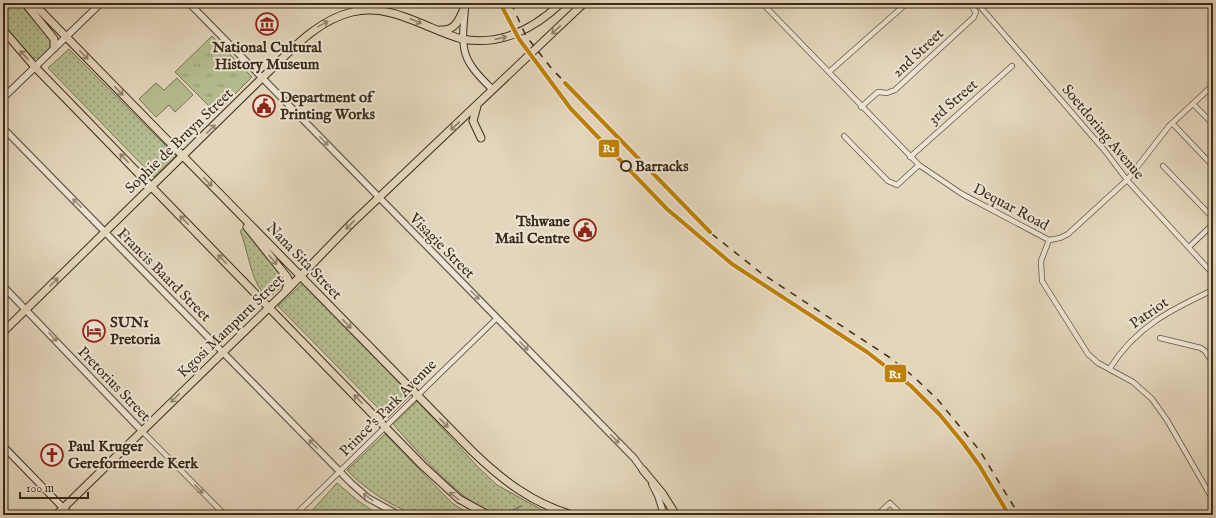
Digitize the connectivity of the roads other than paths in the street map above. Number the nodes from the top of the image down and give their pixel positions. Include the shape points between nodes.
1 (24, 3) edge
2 (33, 3) edge
3 (101, 3) edge
4 (189, 3) edge
5 (335, 3) edge
6 (346, 3) edge
7 (557, 3) edge
8 (561, 3) edge
9 (584, 3) edge
10 (762, 3) edge
11 (907, 3) edge
12 (969, 3) edge
13 (977, 3) edge
14 (465, 5) edge
15 (541, 21) junction
16 (435, 29) junction
17 (3, 30) edge
18 (66, 36) junction
19 (462, 39) junction
20 (54, 48) junction
21 (1012, 66) dead end
22 (35, 67) junction
23 (829, 72) junction
24 (263, 77) junction
25 (1213, 86) edge
26 (492, 89) junction
27 (3, 98) edge
28 (477, 104) junction
29 (1193, 104) junction
30 (861, 107) junction
31 (1172, 123) junction
32 (1213, 124) edge
33 (3, 128) edge
34 (844, 136) dead end
35 (482, 138) dead end
36 (183, 156) junction
37 (910, 157) junction
38 (919, 165) junction
39 (1163, 166) dead end
40 (1213, 166) edge
41 (1127, 180) junction
42 (151, 186) junction
43 (378, 198) junction
44 (232, 207) junction
45 (1213, 218) edge
46 (1213, 224) edge
47 (104, 231) junction
48 (1049, 240) junction
49 (1189, 247) junction
50 (1213, 274) edge
51 (300, 276) junction
52 (3, 286) edge
53 (1213, 290) edge
54 (286, 291) junction
55 (269, 307) junction
56 (26, 309) junction
57 (497, 318) junction
58 (3, 332) edge
59 (1160, 338) dead end
60 (223, 352) junction
61 (1213, 363) edge
62 (1110, 368) junction
63 (417, 396) junction
64 (385, 427) junction
65 (142, 431) junction
66 (3, 446) edge
67 (643, 470) junction
68 (340, 472) junction
69 (1213, 500) edge
70 (63, 508) junction
71 (56, 515) edge
72 (70, 515) edge
73 (225, 515) edge
74 (295, 515) edge
75 (399, 515) edge
76 (488, 515) edge
77 (573, 515) edge
78 (664, 515) edge
79 (676, 515) edge
80 (877, 515) edge
81 (902, 515) edge

1 - 20 main road via 55,41
2 - 18 main road, Nana Sita Street
3 - 18 main road
4 - 24 street, Visagie Street
5 - 6 street
7 - 15 main road
8 - 15 main road
9 -> 26 main road, Kgosi Mampuru Street
10 - 23 street, Dequar Road
11 - 23 street
12 - 30 street, 2nd Street via 976,12 974,17 895,90 887,93 878,92
13 - 41 street, Soetdoring Avenue
14 - 16 main road via 453,27 447,30
14 - 19 main road
19 -> 15 main road via 497,39
16 - 19 main road, Sophie de Bruyn Street
24 -> 16 main road, Sophie de Bruyn Street via 311,32 330,20 351,13 367,10 386,11
22 -> 17 main road
18 - 20 main road
18 -> 36 main road, Nana Sita Street
19 - 26 main road via 468,62
20 - 22 main road
21 - 37 street, 3rd Street
22 - 27 main road
42 -> 22 main road
23 - 30 street, Dequar Road
36 -> 24 main road, Sophie de Bruyn Street
24 -> 43 street, Visagie Street
25 - 29 street
26 - 28 main road, Kgosi Mampuru Street
28 - 35 main road via 473,121
28 -> 43 main road, Kgosi Mampuru Street
29 - 31 street
29 - 32 street
30 - 37 street, Dequar Road
31 - 40 street
31 - 41 street
47 -> 33 street, Francis Baard Street
34 - 38 street via 894,185
36 - 42 main road, Sophie de Bruyn Street
36 -> 44 main road, Nana Sita Street
37 - 38 street, Dequar Road
38 - 48 street, Dequar Road via 962,194
39 - 45 street
41 - 48 street via 1068,234
41 - 49 street, Soetdoring Avenue
42 - 47 main road, Sophie de Bruyn Street
55 -> 42 main road
43 -> 51 main road, Kgosi Mampuru Street
43 -> 57 street, Visagie Street
44 - 51 main road, Nana Sita Street
44 -> 54 main road via 288,279
46 - 49 street
56 -> 47 main road, Sophie de Bruyn Street
47 - 60 street, Francis Baard Street
48 - 62 street, Dequar Road via 1041,262 1042,281 1088,354 1098,363
49 - 50 street, Soetdoring Avenue
51 - 54 main road, Kgosi Mampuru Street
51 -> 63 main road, Nana Sita Street
52 - 56 street, Pretorius Street
53 - 62 street, Patriot via 1156,319 1128,343
54 - 55 main road, Kgosi Mampuru Street
55 - 60 main road, Kgosi Mampuru Street
64 -> 55 main road
56 - 58 main road, Sophie de Bruyn Street
56 -> 65 street, Pretorius Street
57 - 63 street, Prince's Park Avenue
57 -> 67 street, Visagie Street
59 - 61 street via 1201,348
60 -> 65 main road, Kgosi Mampuru Street
68 -> 60 street, Francis Baard Street
62 - 69 street, Dequar Road via 1152,398
63 - 64 street, Prince's Park Avenue
63 -> 77 main road, Nana Sita Street via 509,484 544,505
64 - 68 street, Prince's Park Avenue
76 -> 64 main road via 465,504 448,491
65 - 70 main road, Kgosi Mampuru Street
65 -> 73 street, Pretorius Street
66 - 70 main road
67 - 78 street, Visagie Street via 658,496
67 - 79 main road via 657,485
68 - 74 street, Prince's Park Avenue
75 -> 68 street, Francis Baard Street via 368,498
70 - 71 main road, Kgosi Mampuru Street
70 - 72 main road
80 - 81 street via 890,503

